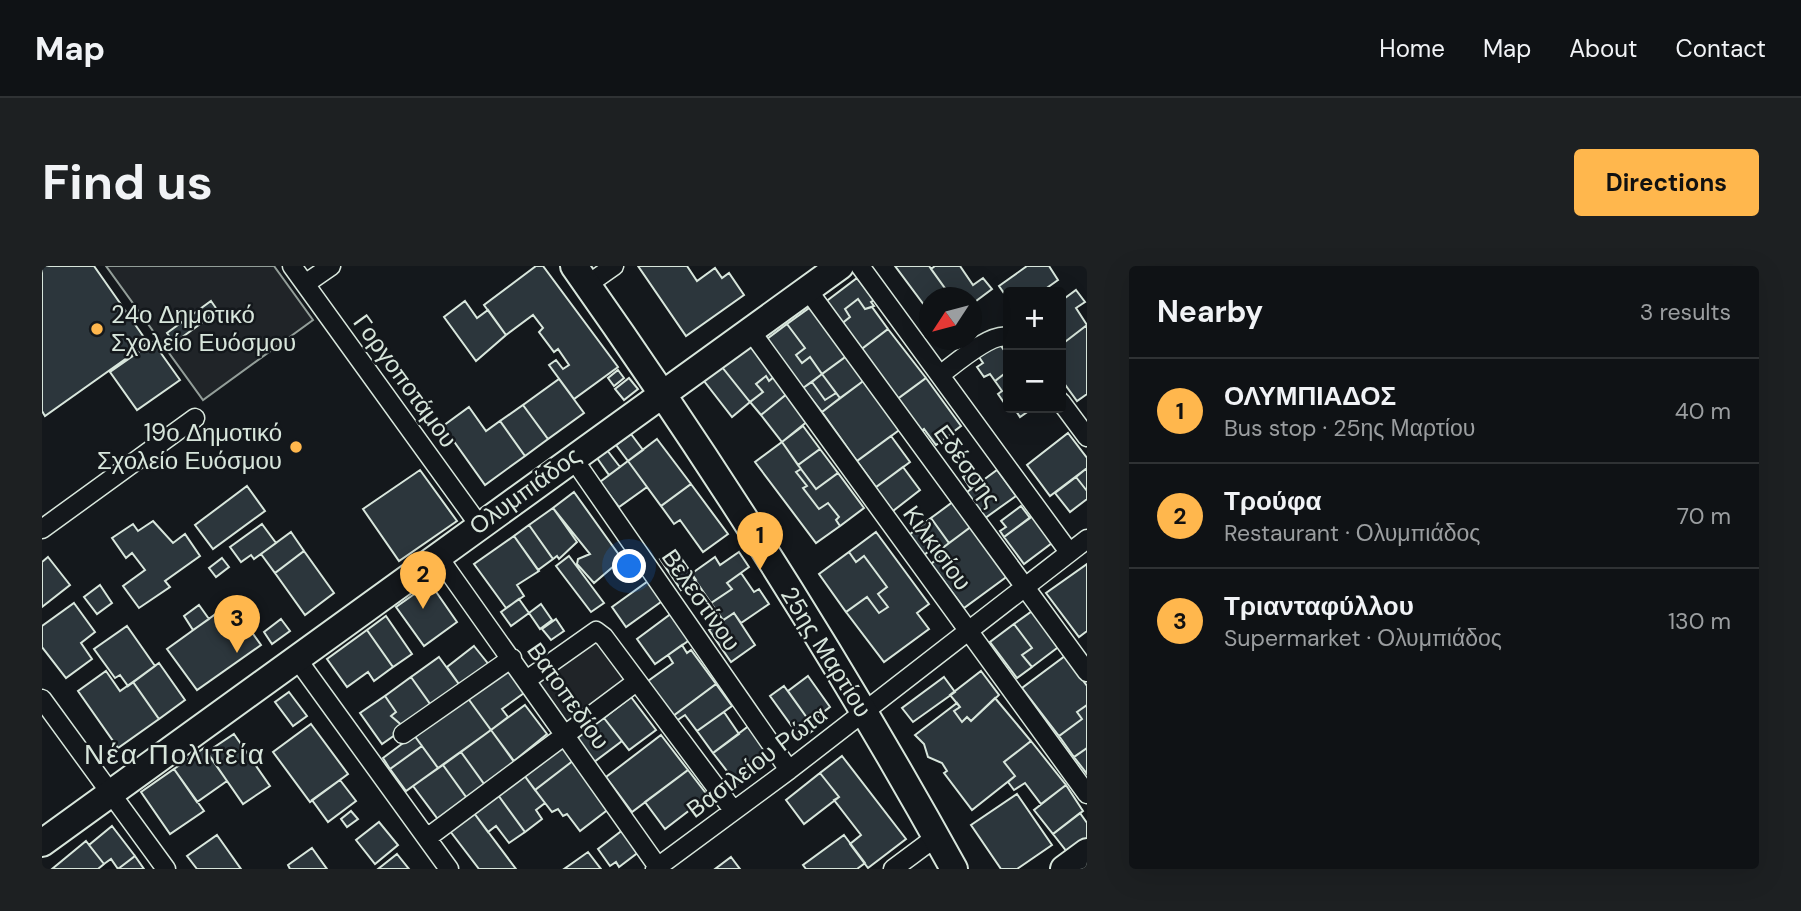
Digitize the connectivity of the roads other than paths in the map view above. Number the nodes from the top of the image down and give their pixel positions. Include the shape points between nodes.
1 (292, 266) edge
2 (331, 266) edge
3 (614, 266) edge
4 (840, 266) edge
5 (860, 266) edge
6 (580, 276) edge
7 (305, 284) junction
8 (807, 289) junction
9 (750, 330) junction
10 (1003, 336) edge
11 (940, 375) junction
12 (663, 392) junction
13 (1066, 409) edge
14 (195, 418) dead end
15 (1087, 437) edge
16 (572, 457) junction
17 (479, 526) junction
18 (43, 527) edge
19 (1087, 539) edge
20 (1069, 552) junction
21 (437, 555) junction
22 (1025, 586) junction
23 (968, 633) junction
24 (512, 658) junction
25 (297, 659) junction
26 (1087, 672) edge
27 (528, 679) junction
28 (636, 682) junction
29 (42, 699) edge
30 (864, 713) junction
31 (403, 734) dead end
32 (566, 737) junction
33 (789, 770) junction
34 (111, 793) junction
35 (1087, 794) edge
36 (733, 810) junction
37 (936, 837) junction
38 (427, 838) junction
39 (42, 843) edge
40 (1087, 852) edge
41 (444, 867) edge
42 (657, 868) edge
43 (166, 869) edge
44 (893, 869) edge
45 (954, 869) edge
46 (1064, 869) edge

1 - 7 street, Γοργοποτάμου
2 - 7 street
3 - 6 street
4 - 8 street, Ολυμπιάδος
5 - 11 street
6 - 12 street, 25ης Μαρτίου
7 - 17 street, Γοργοποτάμου
8 - 9 street, Ολυμπιάδος
8 - 22 street, Εδέσσης
9 - 12 street, Ολυμπιάδος
9 - 23 street, Κιλκισίου
10 - 11 street via 989,340
11 - 20 street
12 - 16 street, Ολυμπιάδος
12 - 30 street, 25ης Μαρτίου
13 - 15 street
14 - 18 street
16 - 17 street, Ολυμπιάδος
16 - 33 street, Βελεστίνου
17 - 21 street, Ολυμπιάδος
19 - 20 street, Βασιλείου Ρώτα
20 - 22 street, Βασιλείου Ρώτα
21 - 24 street, Βατοπεδίου
21 - 25 street, Ολυμπιάδος
22 - 23 street, Βασιλείου Ρώτα
22 - 26 street, Εδέσσης
23 - 30 street, Βασιλείου Ρώτα
23 - 35 street, Κιλκισίου
24 - 27 street, Βατοπεδίου
24 - 31 street
25 - 34 street, Ολυμπιάδος
25 - 38 street
27 - 28 street via 596,631
27 - 32 street, Βατοπεδίου
28 - 32 street
28 - 36 street
29 - 34 street
30 - 33 street, Βασιλείου Ρώτα
30 - 37 street, 25ης Μαρτίου
32 - 38 street
32 - 42 street, Βατοπεδίου
33 - 36 street, Βασιλείου Ρώτα
34 - 39 street, Ολυμπιάδος
34 - 43 street
36 - 42 street, Βασιλείου Ρώτα
37 - 44 street
37 - 45 street, 25ης Μαρτίου
38 - 41 street
40 - 46 street

